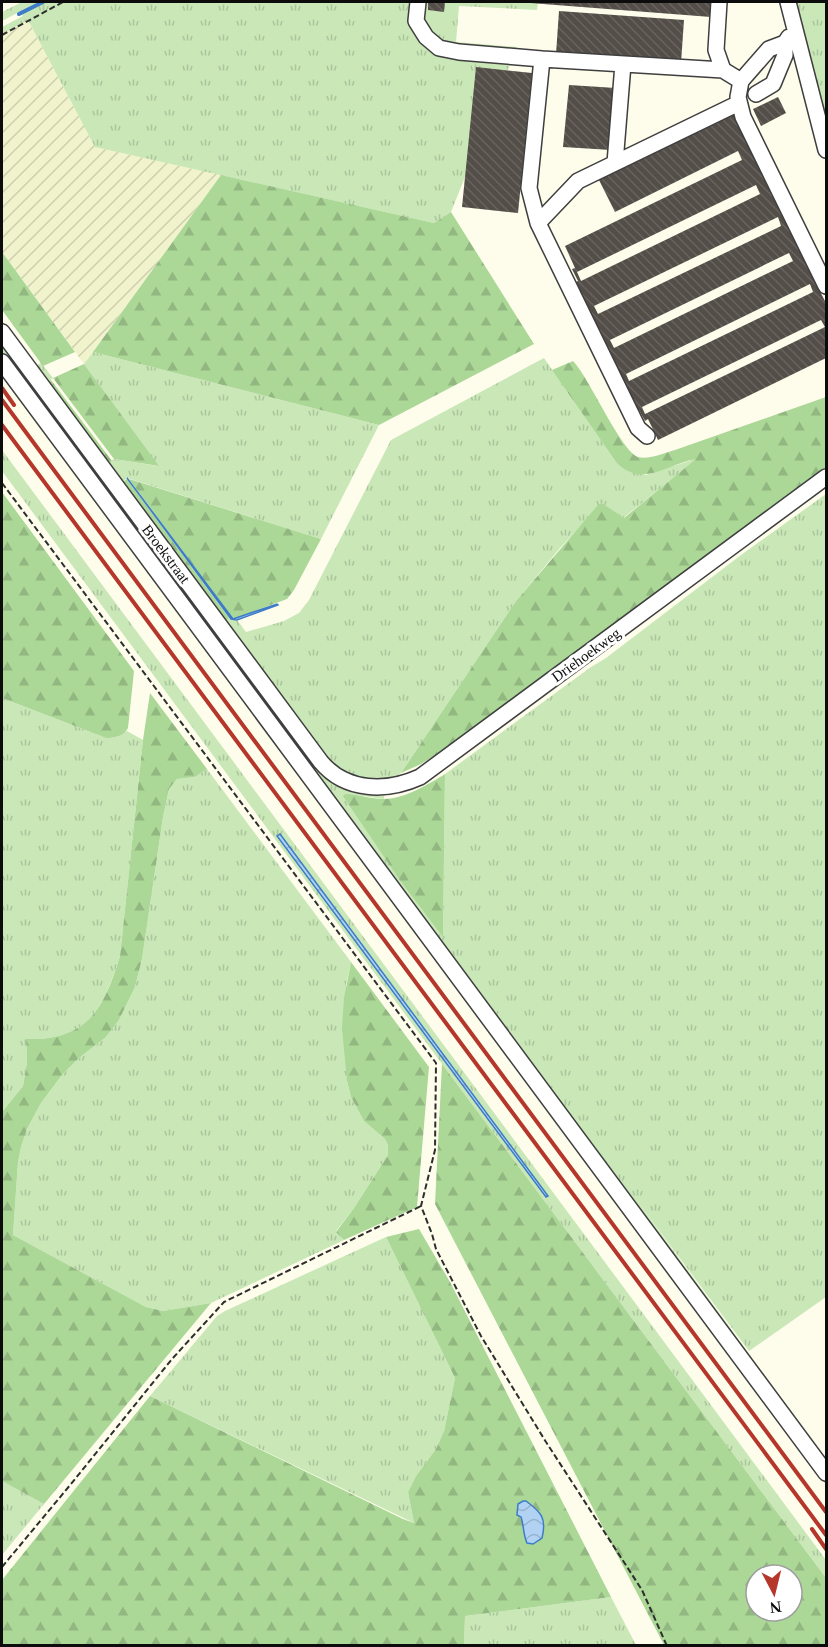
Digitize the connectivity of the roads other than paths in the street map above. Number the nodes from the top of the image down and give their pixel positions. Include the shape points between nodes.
1 (418, 2) edge
2 (718, 2) edge
3 (788, 2) edge
4 (794, 26) junction
5 (785, 43) junction
6 (542, 59) junction
7 (623, 64) junction
8 (723, 70) junction
9 (741, 81) junction
10 (756, 94) dead end
11 (739, 103) junction
12 (826, 150) edge
13 (615, 163) junction
14 (538, 223) junction
15 (826, 286) edge
16 (2, 332) edge
17 (2, 362) edge
18 (647, 436) dead end
19 (826, 477) edge
20 (335, 776) junction
21 (332, 808) junction
22 (826, 1473) edge

1 - 6 street via 416,21 426,38 439,48
2 - 8 street via 716,50
3 - 4 street
4 - 5 street
4 - 12 street
5 - 9 street via 769,49
5 - 10 street via 785,55 773,84
6 - 7 street
6 - 14 street via 529,188
7 - 8 street
7 - 13 street
8 - 9 street
9 - 11 street
11 - 13 street
11 - 15 street
13 - 14 street via 578,181
14 - 18 street via 638,428
16 - 20 street, Broekstraat
17 - 21 street
19 - 20 street, Driehoekweg via 420,777 385,788 361,786
20 - 21 street via 328,792
21 - 22 street

